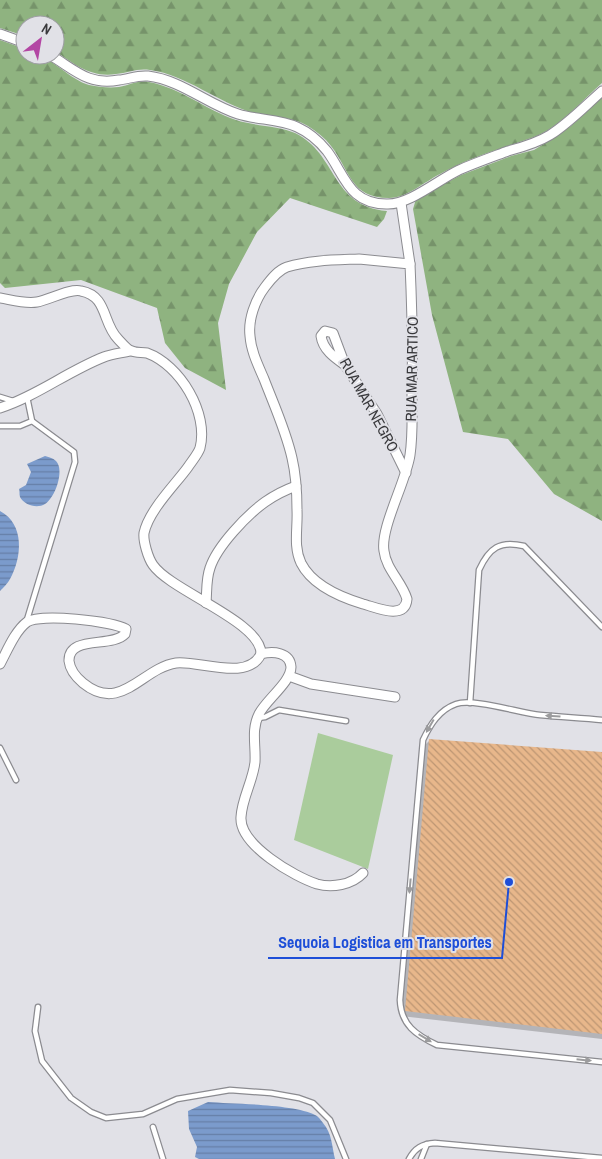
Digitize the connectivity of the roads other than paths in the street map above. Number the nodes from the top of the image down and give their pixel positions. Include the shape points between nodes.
1 (0, 34) edge
2 (15, 39) edge
3 (65, 65) edge
4 (602, 91) edge
5 (401, 203) junction
6 (410, 264) junction
7 (0, 298) edge
8 (130, 351) junction
9 (345, 365) junction
10 (0, 397) edge
11 (27, 397) junction
12 (17, 403) junction
13 (0, 408) edge
14 (32, 421) junction
15 (0, 426) edge
16 (406, 473) junction
17 (296, 486) junction
18 (206, 602) junction
19 (26, 623) junction
20 (602, 627) edge
21 (261, 654) junction
22 (0, 664) edge
23 (289, 676) junction
24 (395, 697) dead end
25 (470, 703) junction
26 (258, 718) junction
27 (602, 720) edge
28 (346, 721) dead end
29 (0, 748) edge
30 (16, 780) dead end
31 (363, 873) dead end
32 (38, 1007) dead end
33 (602, 1062) edge
34 (153, 1127) dead end
35 (428, 1144) junction
36 (602, 1158) edge
37 (163, 1159) edge
38 (346, 1159) edge
39 (409, 1159) edge
40 (421, 1159) edge

1 - 2 street
3 - 5 street via 83,77 99,81 148,76 184,88 236,114 296,126 327,150 345,183 356,194 376,204
4 - 5 street via 550,135 532,145 459,170
5 - 6 street, RUA MAR ARTICO
6 - 16 street, RUA MAR ARTICO via 413,321 411,440
6 - 17 street via 359,258 311,261 285,267 262,290 250,323 252,350 291,452
7 - 8 street via 36,302 79,290 88,293 98,298 116,337
8 - 11 street via 106,356
8 - 18 street via 147,353 170,367 187,387 198,408 202,432 200,450 154,512 144,534 153,564 164,577
9 - 9 street, RUA MAR NEGRO via 333,333 327,330 322,339 328,351
9 - 16 street, RUA MAR NEGRO via 378,414
10 - 12 lane
11 - 12 street
11 - 14 lane
12 - 13 street
14 - 15 lane via 20,426
14 - 19 lane via 74,452 75,462
16 - 17 street, RUA MAR ARTICO via 383,543 388,564 407,599 407,604 396,612 340,595 324,588 311,576 301,563 297,550
17 - 18 street via 264,502 221,548 210,566
18 - 21 street via 257,640
19 - 21 street via 41,617 61,618 126,629 121,638 83,644 74,648 70,656 73,672 89,687 115,694 163,666 184,662 245,667 254,663
19 - 22 street
20 - 25 lane via 524,546 510,543 495,548 479,570
21 - 23 street via 276,652 288,659 291,666
23 - 24 street via 312,684
23 - 26 street
27 -> 25 lane via 540,715
25 -> 33 lane via 456,704 440,714 423,740 400,1012 422,1038 437,1045
26 - 28 lane via 279,710
26 - 31 street via 254,728 254,763 240,819 253,844 270,860 318,884 336,886 351,882
29 - 30 lane
32 - 38 lane via 35,1031 42,1060 71,1098 91,1112 106,1118 143,1114 177,1099 230,1090 300,1098 313,1103 330,1120
34 - 37 lane
35 - 36 lane via 447,1143
35 - 39 lane via 414,1151
35 - 40 lane

